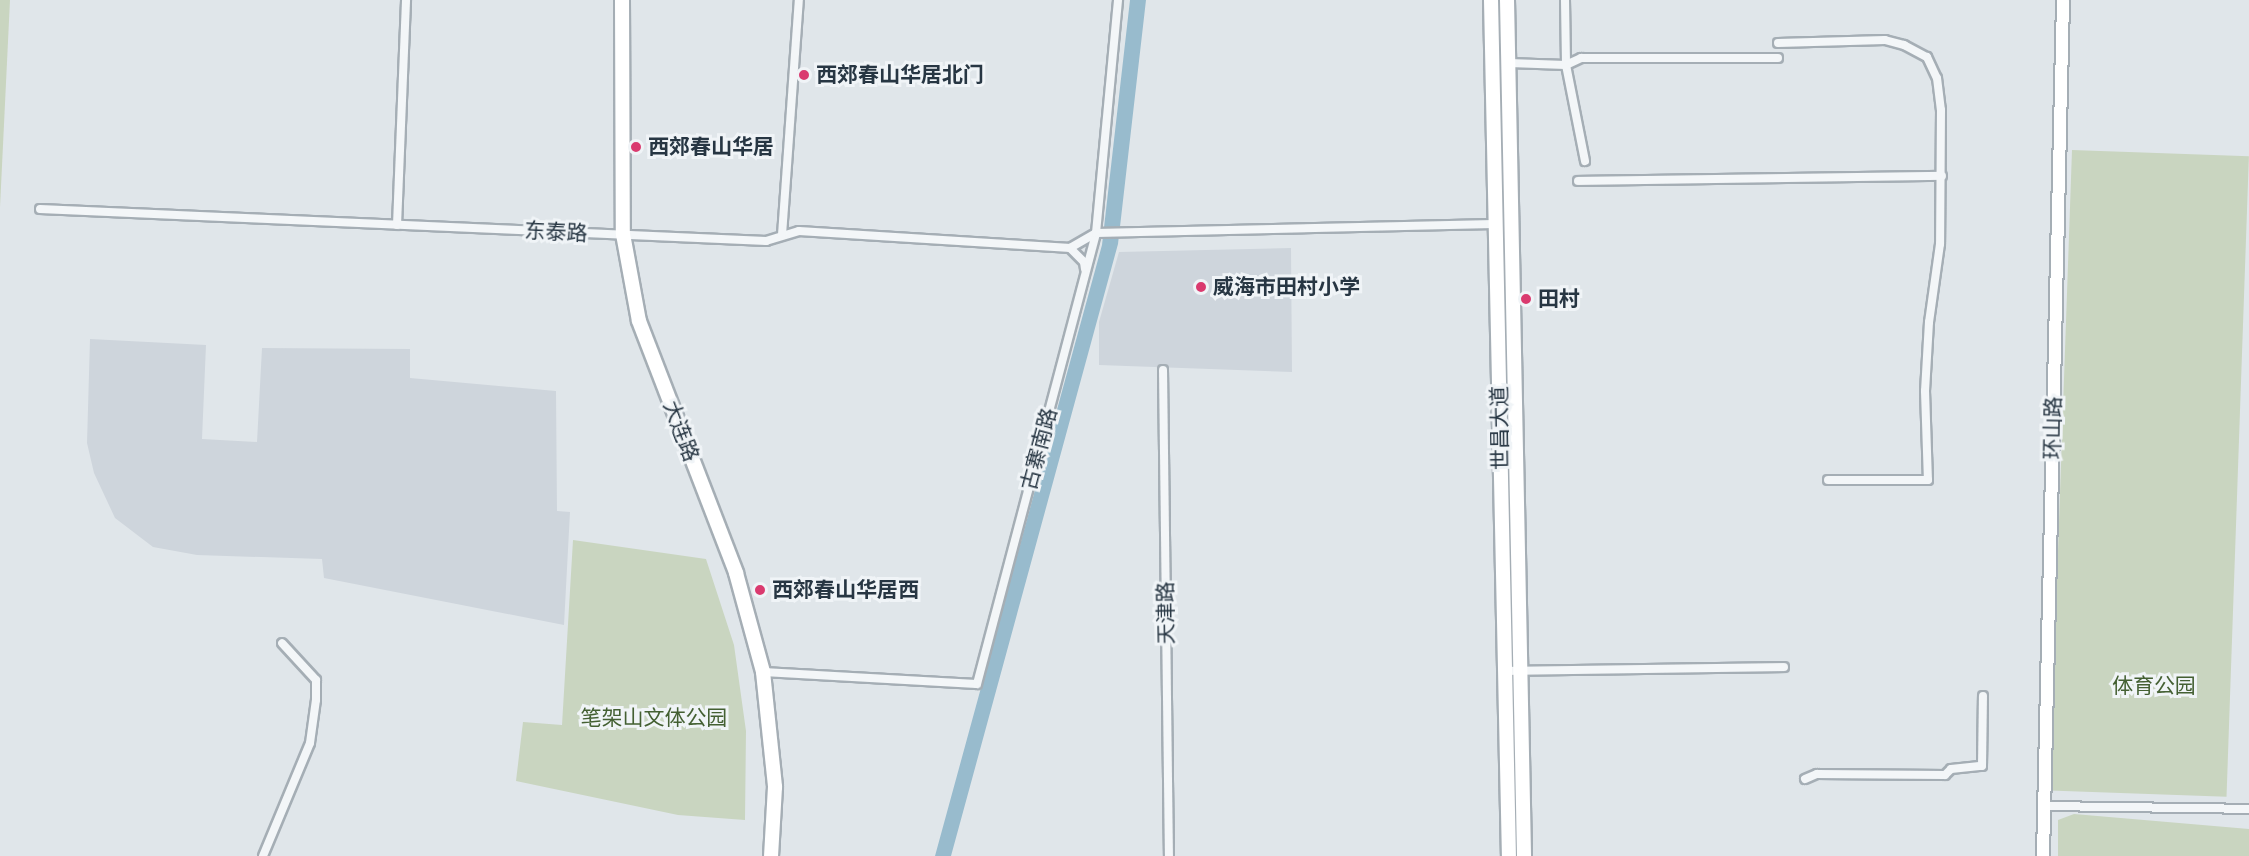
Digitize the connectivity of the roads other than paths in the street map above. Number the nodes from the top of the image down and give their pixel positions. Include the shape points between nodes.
1 (406, 0) edge
2 (622, 0) edge
3 (799, 0) edge
4 (1118, 0) edge
5 (1491, 0) edge
6 (1507, 0) edge
7 (1564, 0) edge
8 (2062, 0) edge
9 (1778, 43) dead end
10 (1779, 58) dead end
11 (1509, 63) junction
12 (1566, 65) junction
13 (1585, 161) dead end
14 (1942, 176) junction
15 (1578, 181) dead end
16 (40, 209) dead end
17 (1494, 224) junction
18 (397, 225) junction
19 (1099, 233) junction
20 (623, 234) junction
21 (782, 235) junction
22 (1070, 248) junction
23 (1086, 273) junction
24 (1163, 370) dead end
25 (1828, 480) dead end
26 (282, 643) dead end
27 (1784, 667) dead end
28 (1504, 671) junction
29 (1520, 671) junction
30 (763, 672) junction
31 (1983, 696) dead end
32 (1805, 779) dead end
33 (2044, 806) junction
34 (2249, 809) edge
35 (263, 856) edge
36 (771, 856) edge
37 (1169, 856) edge
38 (1509, 856) edge
39 (1524, 856) edge
40 (2043, 856) edge

1 - 18 street
2 - 20 main road, 大连路
3 - 21 street
4 - 19 street, 古寨南路
5 - 17 main road, 世昌大道
6 - 11 main road, 世昌大道
7 - 12 street
8 - 33 main road, 环山路
9 - 14 street via 1885,40 1927,57 1937,78
10 - 12 street via 1581,58
11 - 12 street
11 - 29 main road, 世昌大道
12 - 13 street
14 - 15 street
14 - 25 street via 1940,244 1928,333 1928,480
16 - 18 street, 东泰路
17 - 19 street
17 - 28 main road, 世昌大道
18 - 20 street, 东泰路
19 - 22 street
19 - 23 street, 古寨南路
20 - 21 street, 东泰路 via 766,241
20 - 30 main road, 大连路 via 639,321 736,573
21 - 22 street, 东泰路 via 799,231
22 - 23 street via 1084,262
23 - 30 street, 古寨南路 via 977,684
24 - 37 street, 天津路
26 - 35 street via 316,680 316,700 310,743
27 - 29 street
28 - 29 street
28 - 38 main road, 世昌大道
29 - 39 main road, 世昌大道
30 - 36 main road, 大连路 via 775,787
31 - 32 street via 1982,766 1952,769 1945,775 1816,774
33 - 34 street
33 - 40 main road, 环山路

